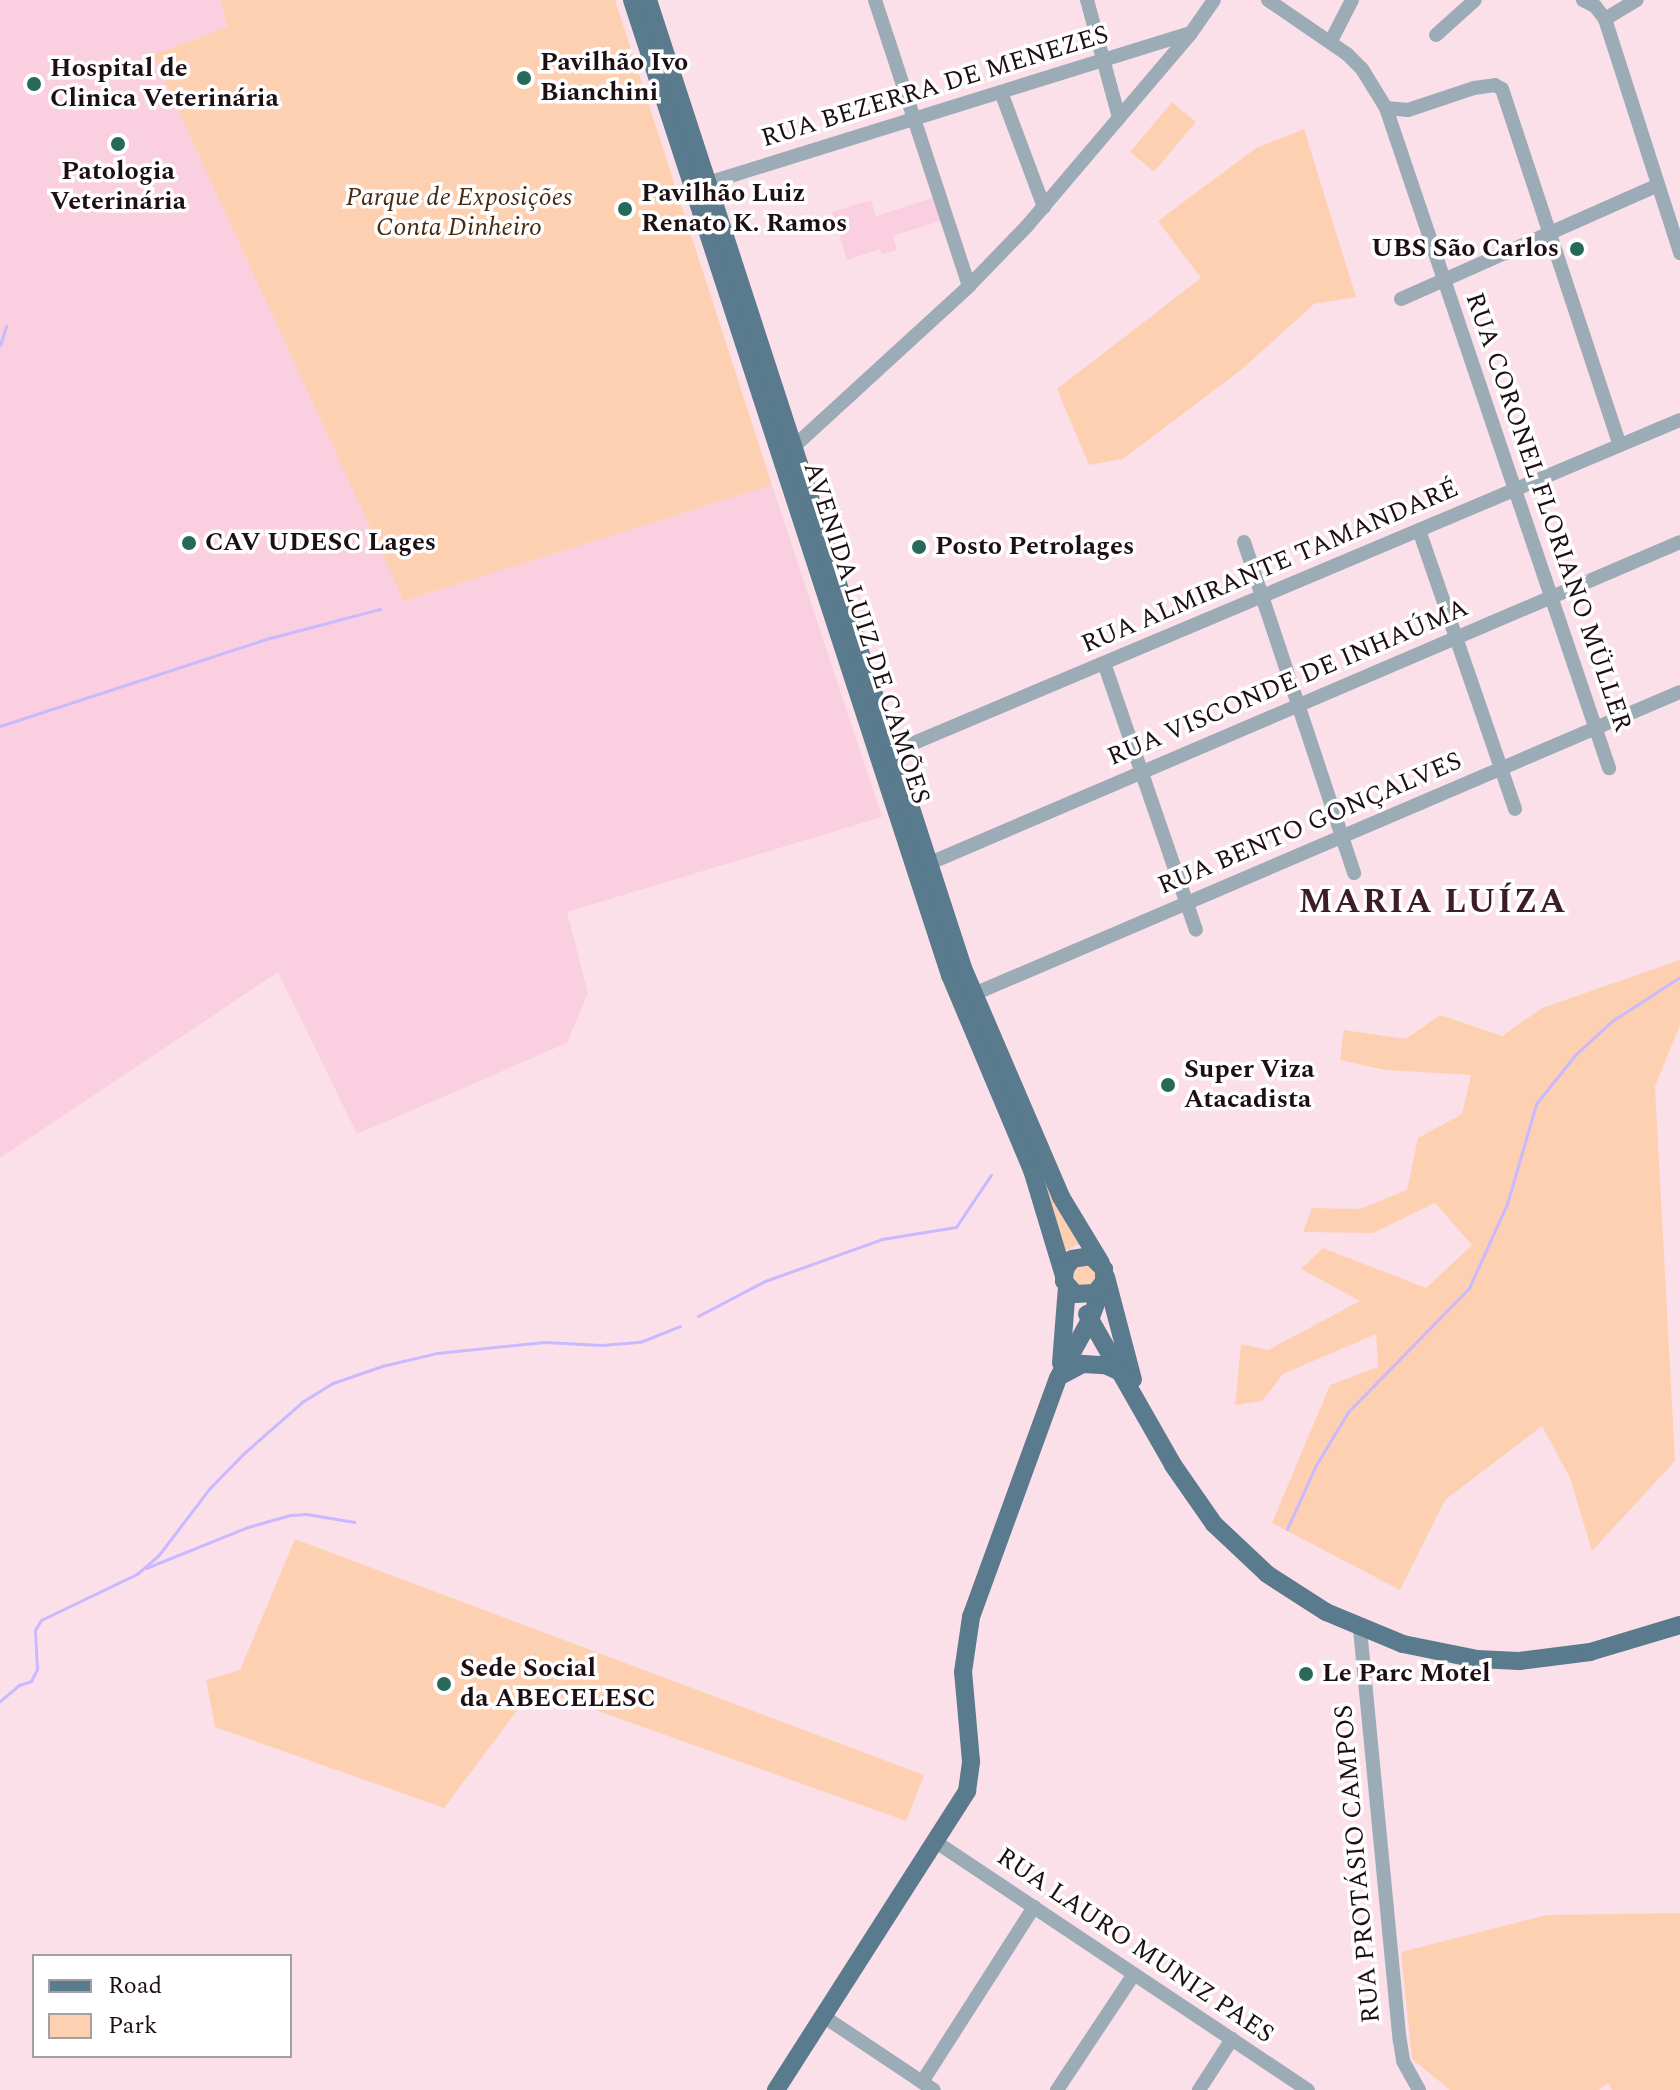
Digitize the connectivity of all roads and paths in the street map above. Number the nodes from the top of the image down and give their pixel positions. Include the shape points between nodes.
1 (632, 0) edge
2 (648, 0) edge
3 (875, 0) edge
4 (1087, 0) edge
5 (1214, 0) edge
6 (1268, 0) edge
7 (1352, 0) edge
8 (1475, 0) edge
9 (1583, 0) edge
10 (1637, 0) edge
11 (1605, 19) junction
12 (1191, 33) junction
13 (1436, 35) dead end
14 (1331, 41) junction
15 (1105, 60) junction
16 (1001, 92) junction
17 (1386, 108) junction
18 (1119, 118) junction
19 (914, 119) junction
20 (701, 185) junction
21 (1658, 185) junction
22 (1044, 207) junction
23 (1551, 233) junction
24 (1680, 253) edge
25 (1444, 280) junction
26 (969, 286) junction
27 (1401, 299) dead end
28 (1680, 420) edge
29 (1620, 445) junction
30 (787, 452) junction
31 (1515, 489) junction
32 (1419, 530) junction
33 (1244, 542) dead end
34 (1680, 542) edge
35 (1262, 597) junction
36 (1551, 597) junction
37 (1456, 638) junction
38 (1104, 663) junction
39 (1680, 692) edge
40 (1298, 705) junction
41 (1596, 728) junction
42 (886, 755) junction
43 (1609, 768) dead end
44 (1501, 769) junction
45 (1141, 772) junction
46 (1515, 809) dead end
47 (1342, 837) junction
48 (922, 866) junction
49 (1354, 873) dead end
50 (1187, 903) junction
51 (1196, 930) dead end
52 (966, 998) junction
53 (1103, 1273) junction
54 (1068, 1285) junction
55 (1090, 1320) junction
56 (1121, 1372) junction
57 (1058, 1378) junction
58 (1139, 1402) junction
59 (1680, 1625) edge
60 (1360, 1629) junction
61 (936, 1842) junction
62 (1034, 1907) junction
63 (1134, 1974) junction
64 (823, 2016) junction
65 (1232, 2039) junction
66 (928, 2086) edge
67 (776, 2090) edge
68 (1057, 2090) edge
69 (1199, 2090) edge
70 (1308, 2090) edge
71 (1419, 2090) edge

1 - 20 main road, AVENIDA LUIZ DE CAMÕES
2 - 20 main road, AVENIDA LUIZ DE CAMÕES
3 - 19 street
4 - 15 street
5 - 12 street
6 - 14 street, RUA CORONEL FLORIANO MÜLLER
7 - 14 street
8 - 13 street
9 - 11 street
10 - 11 street
11 - 21 street
12 - 15 street, RUA BEZERRA DE MENEZES
12 - 18 street
14 - 17 street, RUA CORONEL FLORIANO MÜLLER via 1362,69
15 - 16 street, RUA BEZERRA DE MENEZES
15 - 18 street
16 - 19 street, RUA BEZERRA DE MENEZES
16 - 22 street
17 - 23 street via 1422,108 1487,85 1502,89
17 - 25 street, RUA CORONEL FLORIANO MÜLLER
18 - 22 street
19 - 20 street, RUA BEZERRA DE MENEZES
19 - 26 street
20 - 30 main road, AVENIDA LUIZ DE CAMÕES
21 - 23 street
21 - 24 street
22 - 26 street
23 - 25 street
23 - 29 street
25 - 27 street
25 - 31 street, RUA CORONEL FLORIANO MÜLLER
26 - 30 street
28 - 29 street, RUA ALMIRANTE TAMANDARÉ
29 - 31 street, RUA ALMIRANTE TAMANDARÉ
30 - 42 main road, AVENIDA LUIZ DE CAMÕES
31 - 32 street, RUA ALMIRANTE TAMANDARÉ
31 - 36 street, RUA CORONEL FLORIANO MÜLLER
32 - 35 street, RUA ALMIRANTE TAMANDARÉ
32 - 37 street
33 - 35 street
34 - 36 street, RUA VISCONDE DE INHAÚMA
35 - 38 street, RUA ALMIRANTE TAMANDARÉ
35 - 40 street
36 - 37 street, RUA VISCONDE DE INHAÚMA
36 - 41 street, RUA CORONEL FLORIANO MÜLLER
37 - 40 street, RUA VISCONDE DE INHAÚMA
37 - 44 street
38 - 42 street, RUA ALMIRANTE TAMANDARÉ
38 - 45 street
39 - 41 street, RUA BENTO GONÇALVES
40 - 45 street, RUA VISCONDE DE INHAÚMA
40 - 47 street
41 - 43 street, RUA CORONEL FLORIANO MÜLLER
41 - 44 street, RUA BENTO GONÇALVES
42 - 48 main road, AVENIDA LUIZ DE CAMÕES
44 - 46 street
44 - 47 street, RUA BENTO GONÇALVES
45 - 48 street, RUA VISCONDE DE INHAÚMA
45 - 50 street
47 - 49 street
47 - 50 street, RUA BENTO GONÇALVES
48 - 52 main road, AVENIDA LUIZ DE CAMÕES
50 - 51 street
50 - 52 street, RUA BENTO GONÇALVES
52 - 53 main road, AVENIDA LUIZ DE CAMÕES
52 - 54 main road, AVENIDA LUIZ DE CAMÕES via 1032,1170
53 - 54 main road via 1095,1293
53 - 54 main road via 1091,1256 1078,1256 1067,1264
53 - 55 main road
53 - 58 main road, AVENIDA LUIZ DE CAMÕES
54 - 55 main road
54 - 57 main road
55 - 56 main road
55 - 57 main road
56 - 57 main road via 1083,1364
56 - 58 main road
57 - 61 main road via 971,1617 963,1672 970,1778
58 - 60 main road via 1192,1495 1230,1540 1299,1596
59 - 60 main road via 1590,1652 1519,1661 1441,1653
60 - 71 street, RUA PROTÁSIO CAMPOS via 1400,2041 1403,2061
61 - 62 street, RUA LAURO MUNIZ PAES
61 - 64 main road
62 - 63 street, RUA LAURO MUNIZ PAES
62 - 66 street
63 - 65 street, RUA LAURO MUNIZ PAES
63 - 68 street
64 - 66 street
64 - 67 main road
65 - 69 street
65 - 70 street, RUA LAURO MUNIZ PAES

